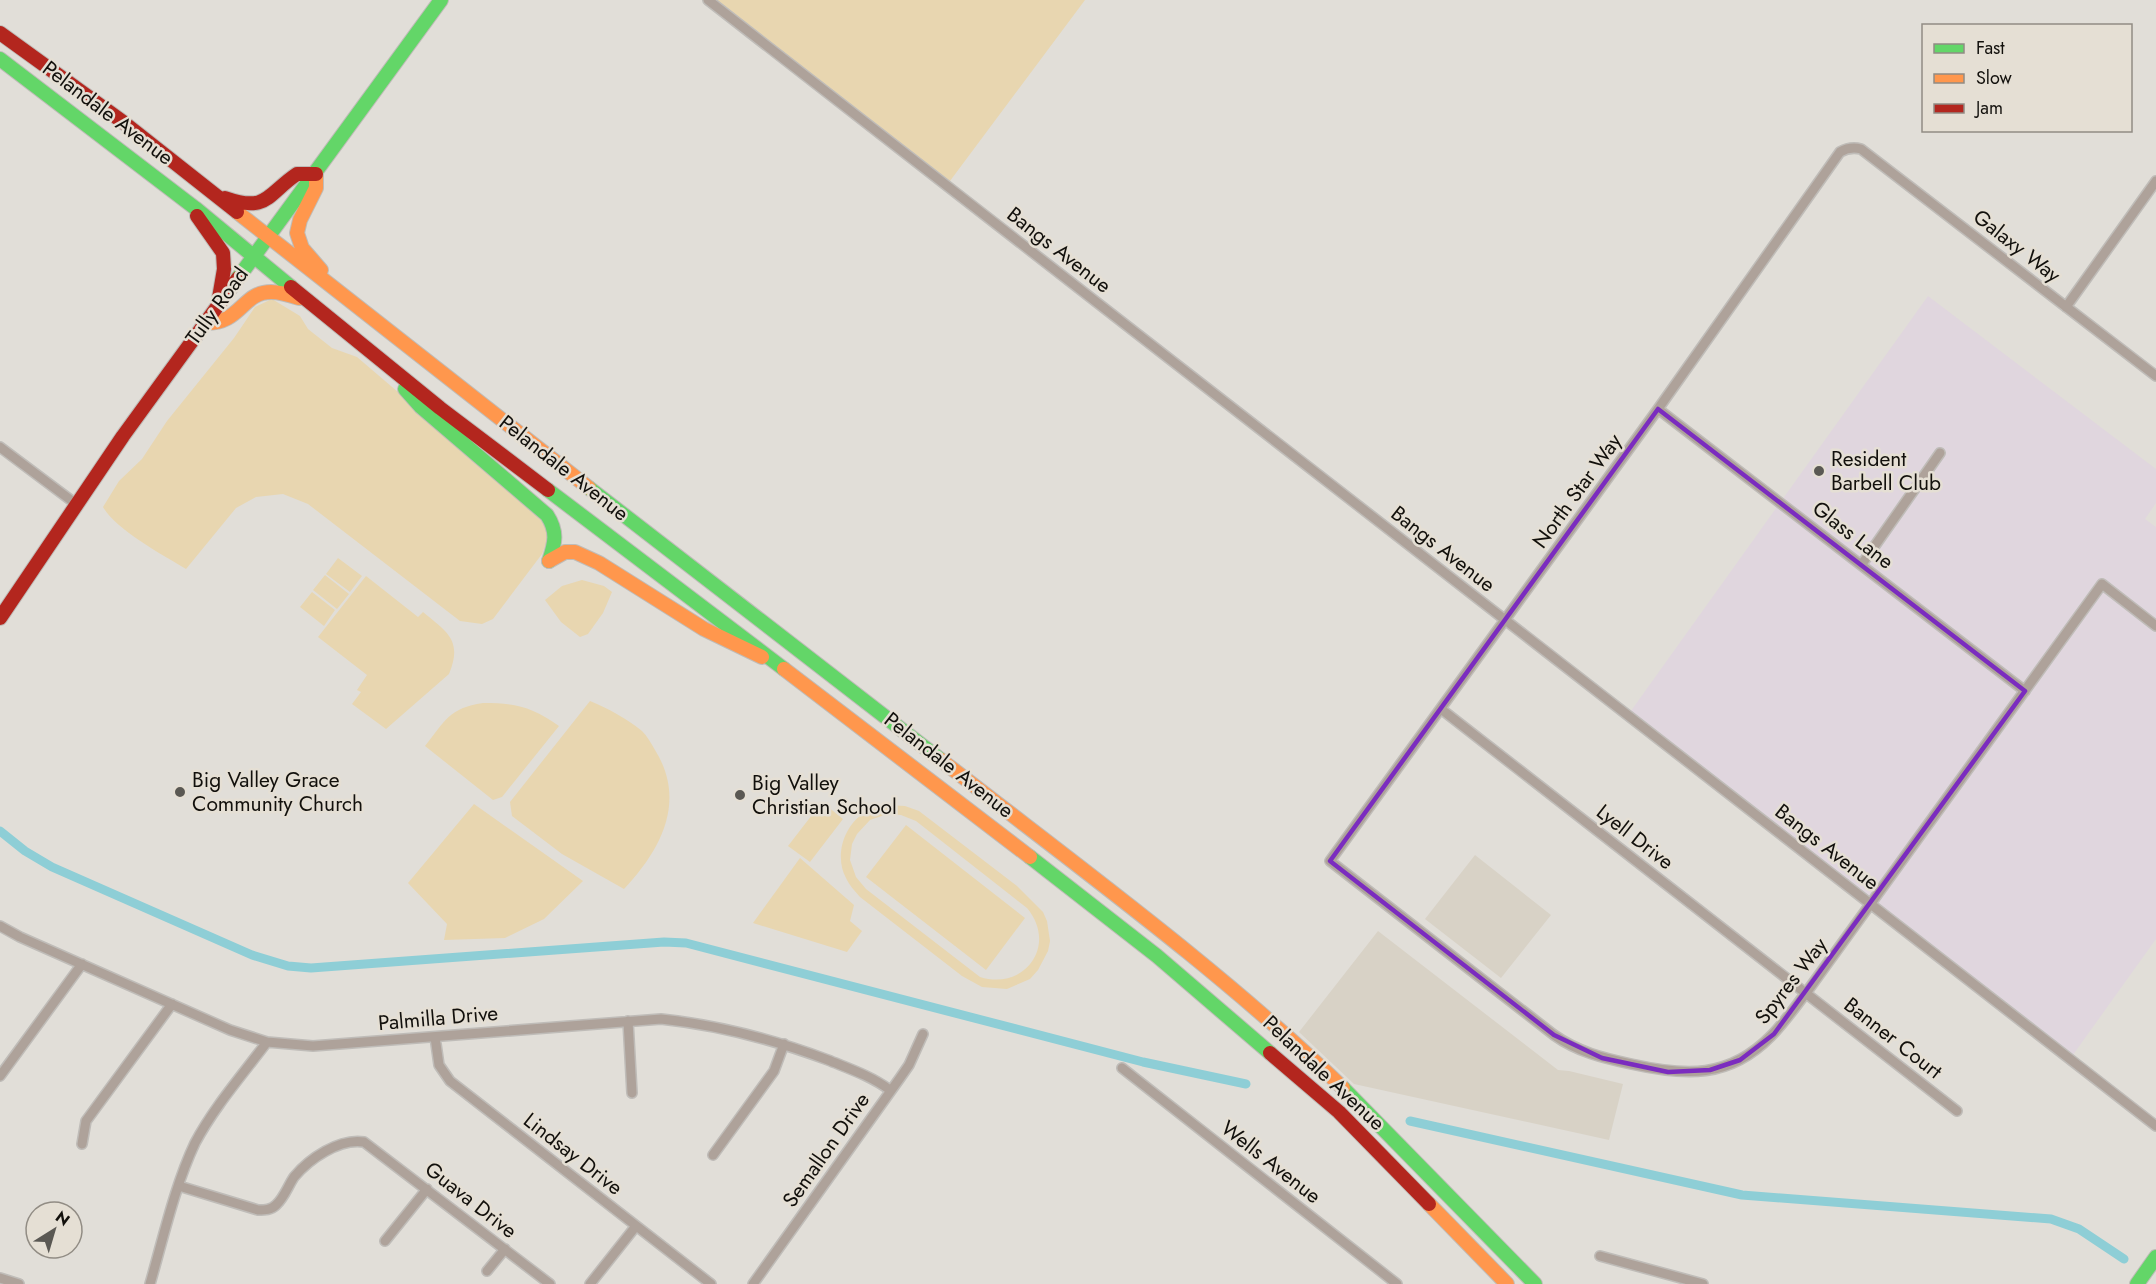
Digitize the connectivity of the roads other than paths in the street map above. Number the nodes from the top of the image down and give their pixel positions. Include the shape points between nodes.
1 (441, 0) edge
2 (708, 0) edge
3 (0, 33) edge
4 (0, 59) edge
5 (1855, 147) joint
6 (316, 174) junction
7 (2156, 181) edge
8 (214, 194) junction
9 (195, 208) junction
10 (268, 236) junction
11 (252, 257) junction
12 (329, 284) junction
13 (306, 300) junction
14 (2066, 307) junction
15 (205, 323) junction
16 (379, 360) junction
17 (2156, 376) edge
18 (1658, 409) junction
19 (0, 447) edge
20 (1940, 453) dead end
21 (76, 504) junction
22 (1862, 564) junction
23 (0, 618) edge
24 (1505, 620) junction
25 (2156, 626) edge
26 (779, 664) junction
27 (2025, 691) junction
28 (1441, 709) junction
29 (1330, 861) joint
30 (1872, 905) junction
31 (0, 926) edge
32 (82, 964) junction
33 (1806, 993) junction
34 (172, 1004) junction
35 (628, 1021) junction
36 (923, 1034) dead end
37 (435, 1037) junction
38 (267, 1041) junction
39 (784, 1044) junction
40 (1122, 1068) dead end
41 (0, 1076) edge
42 (890, 1090) junction
43 (632, 1093) dead end
44 (1957, 1111) dead end
45 (2156, 1126) edge
46 (82, 1144) dead end
47 (713, 1155) dead end
48 (179, 1186) junction
49 (427, 1189) junction
50 (636, 1226) junction
51 (385, 1241) dead end
52 (505, 1249) junction
53 (1600, 1256) dead end
54 (2156, 1257) edge
55 (487, 1271) dead end
56 (0, 1278) edge
57 (19, 1284) edge
58 (150, 1284) edge
59 (550, 1284) edge
60 (590, 1284) edge
61 (711, 1284) edge
62 (753, 1284) edge
63 (1397, 1284) edge
64 (1508, 1284) edge
65 (1535, 1284) edge
66 (1703, 1284) edge
67 (2137, 1284) edge

1 - 6 main road, Tully Road
2 - 24 street, Bangs Avenue
3 - 8 main road, Pelandale Avenue
4 - 9 main road, Pelandale Avenue
5 - 14 street, Galaxy Way
5 - 18 street, North Star Way via 1840,152
6 - 8 main road, Pelandale Avenue via 299,173 259,203 247,204
6 - 10 main road, Tully Road
6 - 12 main road, Pelandale Avenue via 316,189 296,233 302,249
7 - 14 street
8 - 10 main road, Pelandale Avenue
9 - 11 main road, Pelandale Avenue
9 - 15 main road, Pelandale Avenue via 198,220 221,248 224,259 218,301
10 - 11 main road, Tully Road
10 - 12 main road, Pelandale Avenue
11 - 13 main road, Pelandale Avenue
11 - 15 main road, Tully Road
12 - 65 main road, Pelandale Avenue via 1171,938 1352,1096
13 - 15 main road, Pelandale Avenue via 265,292 224,322
13 - 16 main road, Pelandale Avenue
14 - 17 street, Galaxy Way
15 - 21 main road, Tully Road
16 - 26 main road, Pelandale Avenue
16 - 26 main road via 421,407 547,515 558,535 549,561 565,552 575,552 704,629
18 - 22 street, Glass Lane
18 - 24 street, North Star Way
19 - 21 street
20 - 22 street
21 - 23 main road, Tully Road
22 - 27 street, Glass Lane
24 - 28 street, North Star Way
24 - 30 street, Bangs Avenue
25 - 27 street, Spyres Way via 2102,584
26 - 64 main road, Pelandale Avenue via 1215,1004 1339,1112
27 - 30 street, Spyres Way
28 - 29 street, North Star Way
28 - 33 street, Lyell Drive
29 - 33 street, Spyres Way via 1554,1035 1591,1055 1679,1073 1721,1068 1766,1041
30 - 33 street, Spyres Way
30 - 45 street, Bangs Avenue
31 - 32 street, Palmilla Drive
32 - 34 street, Palmilla Drive
32 - 41 street
33 - 44 street, Banner Court
34 - 38 street, Palmilla Drive via 230,1030
34 - 46 street via 86,1121
35 - 37 street, Palmilla Drive
35 - 39 street, Palmilla Drive via 678,1021
35 - 43 street
36 - 42 street, Semallon Drive via 909,1065
37 - 38 street, Palmilla Drive via 313,1046
37 - 50 street, Lindsay Drive via 439,1065 450,1081
38 - 48 street via 204,1128
39 - 42 street, Palmilla Drive via 864,1073
39 - 47 street via 774,1071
40 - 63 street, Wells Avenue
42 - 62 street, Semallon Drive
48 - 49 street, Guava Drive via 258,1210 271,1209 295,1176 315,1158 359,1141 370,1145
48 - 58 street
49 - 51 street
49 - 52 street, Guava Drive
50 - 60 street
50 - 61 street, Lindsay Drive
52 - 55 street
52 - 59 street, Guava Drive
53 - 66 street
54 - 67 main road
56 - 57 street

